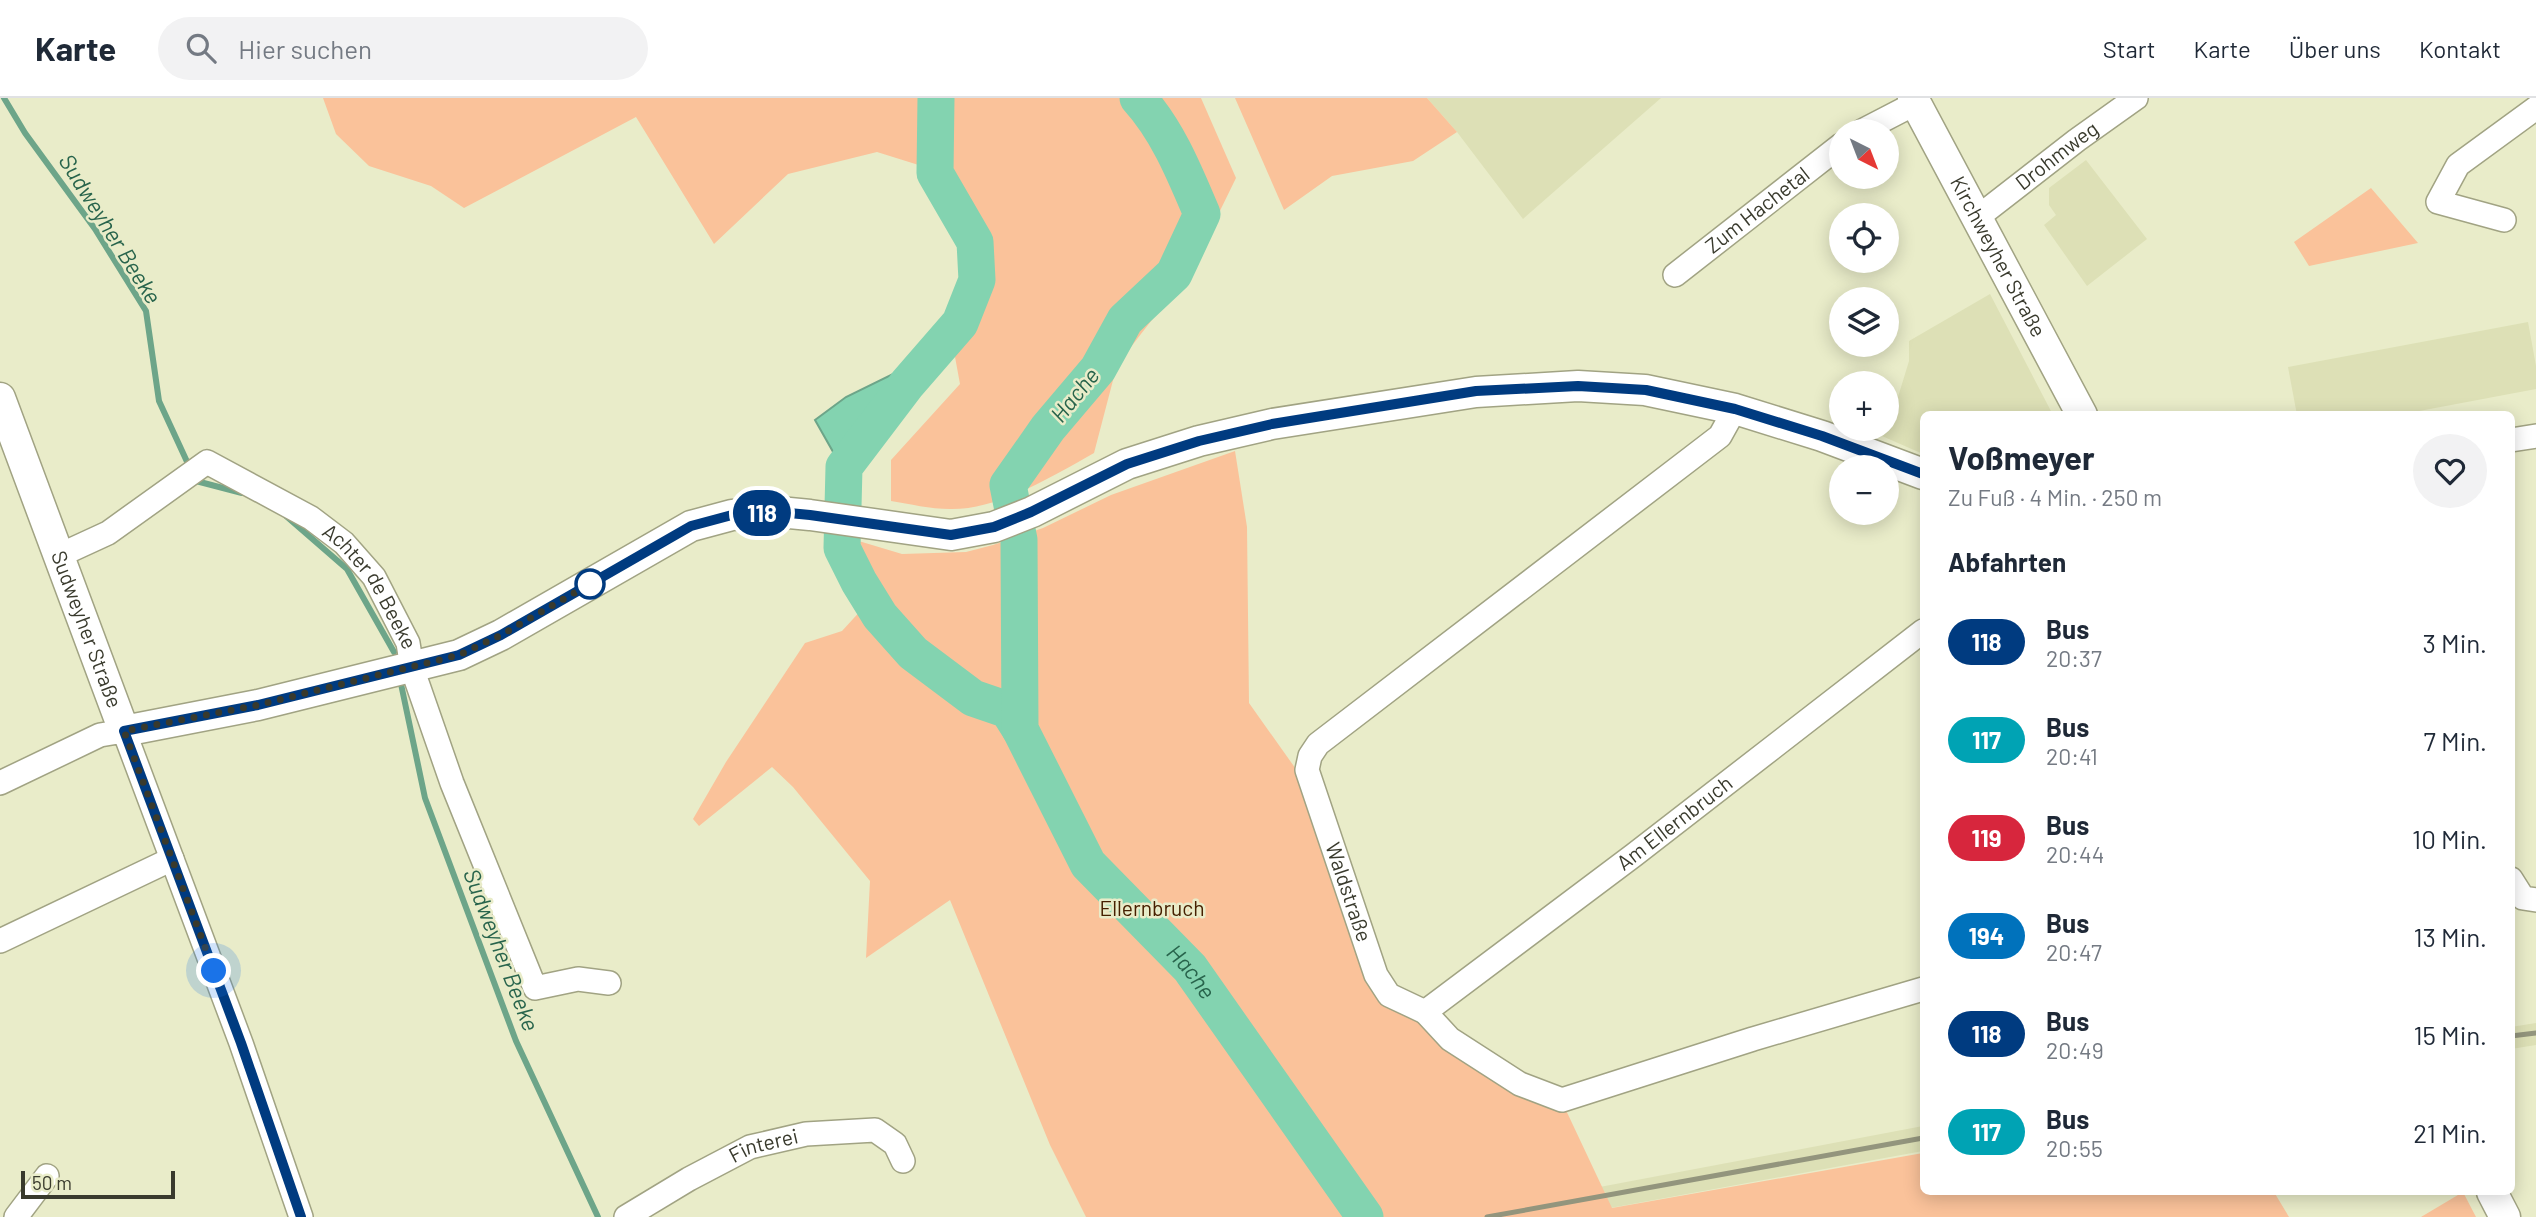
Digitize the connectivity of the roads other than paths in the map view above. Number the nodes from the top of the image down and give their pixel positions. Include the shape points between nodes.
1 (2136, 98) edge
2 (1915, 101) edge
3 (2536, 108) edge
4 (1883, 119) edge
5 (1829, 154) edge
6 (1978, 217) junction
7 (2504, 220) dead end
8 (1675, 275) dead end
9 (0, 398) edge
10 (1735, 409) junction
11 (2080, 411) edge
12 (2536, 436) edge
13 (2515, 439) edge
14 (1920, 473) edge
15 (58, 556) junction
16 (1920, 633) edge
17 (412, 668) junction
18 (124, 731) junction
19 (0, 783) edge
20 (172, 859) junction
21 (2515, 885) edge
22 (2536, 900) edge
23 (0, 941) edge
24 (609, 983) dead end
25 (1920, 990) edge
26 (1425, 1012) junction
27 (904, 1161) dead end
28 (47, 1176) dead end
29 (2494, 1195) edge
30 (16, 1217) edge
31 (301, 1217) edge
32 (626, 1217) edge
33 (2505, 1217) edge

1 - 6 street, Drohmweg
2 - 4 street
2 - 6 main road, Kirchweyher Straße
3 - 7 street via 2458,165 2438,202
5 - 8 street, Zum Hachetal
6 - 11 main road, Kirchweyher Straße
9 - 15 main road, Sudweyher Straße
10 - 14 main road
10 - 17 main road via 1646,390 1605,387 1476,391 1272,424 1199,441 1127,464 994,527 951,535 779,512 732,515 691,526 501,635 459,655
10 - 26 street, Waldstraße via 1720,436 1318,744 1310,756 1307,770 1376,975 1389,995
12 - 13 street
15 - 17 street, Achter de Beeke via 108,533 206,462 311,518 344,543 379,588 408,643
15 - 18 main road, Sudweyher Straße
16 - 26 street, Am Ellernbruch
17 - 18 main road
17 - 24 street, Achter de Beeke via 452,783 535,988 578,979
18 - 19 street via 100,735
18 - 20 street, Sudweyher Straße
20 - 23 street
20 - 31 street, Sudweyher Straße
21 - 22 street via 2523,898
25 - 26 street, Waldstraße via 1562,1100 1521,1084 1450,1039
27 - 32 street, Finterei via 895,1144 875,1130 806,1135 750,1147
28 - 30 street
29 - 33 main road

